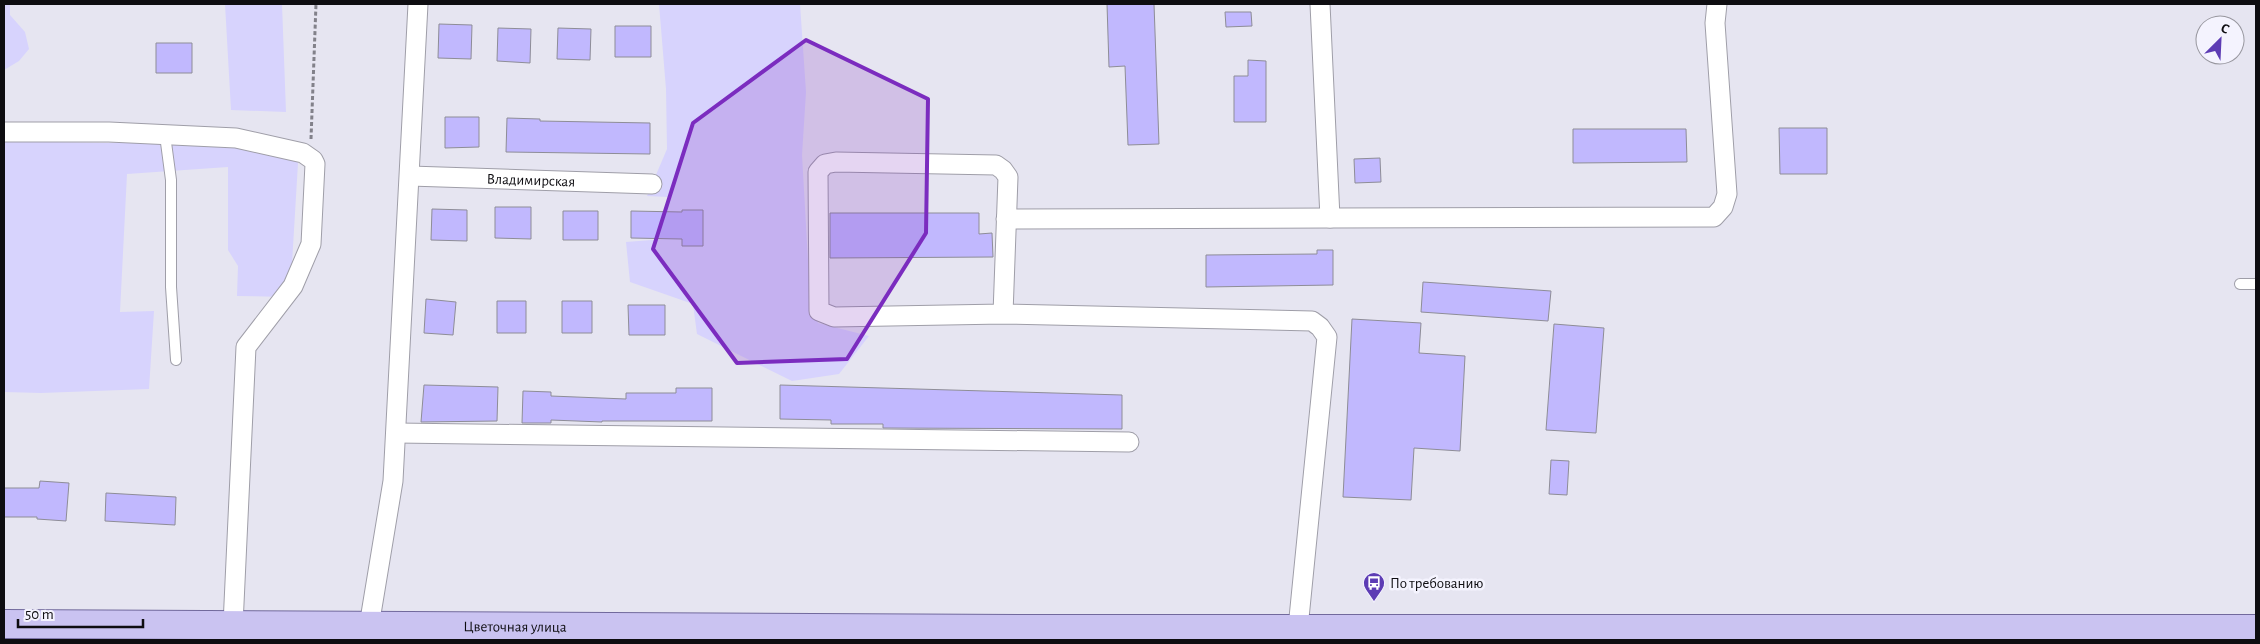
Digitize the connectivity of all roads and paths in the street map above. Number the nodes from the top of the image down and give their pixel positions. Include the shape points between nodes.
1 (316, 4) edge
2 (418, 4) edge
3 (1320, 4) edge
4 (1717, 4) edge
5 (4, 132) edge
6 (165, 135) junction
7 (310, 157) junction
8 (410, 176) junction
9 (652, 184) dead end
10 (1330, 218) junction
11 (1006, 219) junction
12 (2240, 284) dead end
13 (2256, 284) edge
14 (1003, 314) junction
15 (176, 360) dead end
16 (396, 433) junction
17 (1129, 442) dead end
18 (4, 624) edge
19 (232, 625) junction
20 (369, 626) junction
21 (2256, 629) edge
22 (1314, 632) edge

1 - 7 path
2 - 8 street
3 - 10 street
4 - 10 street via 1715,23 1727,194 1723,207 1714,217
5 - 6 street
6 - 7 street via 236,138
6 - 15 lane via 171,180 171,287
7 - 19 street via 315,164 311,244 293,286 246,347
8 - 9 street, Владимирская
8 - 16 street
10 - 11 street
11 - 14 street
11 - 14 street via 1008,177 996,165 836,162 826,164 818,172 818,311 834,317
12 - 13 lane
14 - 22 street via 1312,321 1320,327 1327,337
16 - 17 street
16 - 20 street via 393,481
18 - 19 main road, Цветочная улица
19 - 20 main road, Цветочная улица
20 - 22 main road, Цветочная улица
21 - 22 main road, Цветочная улица

